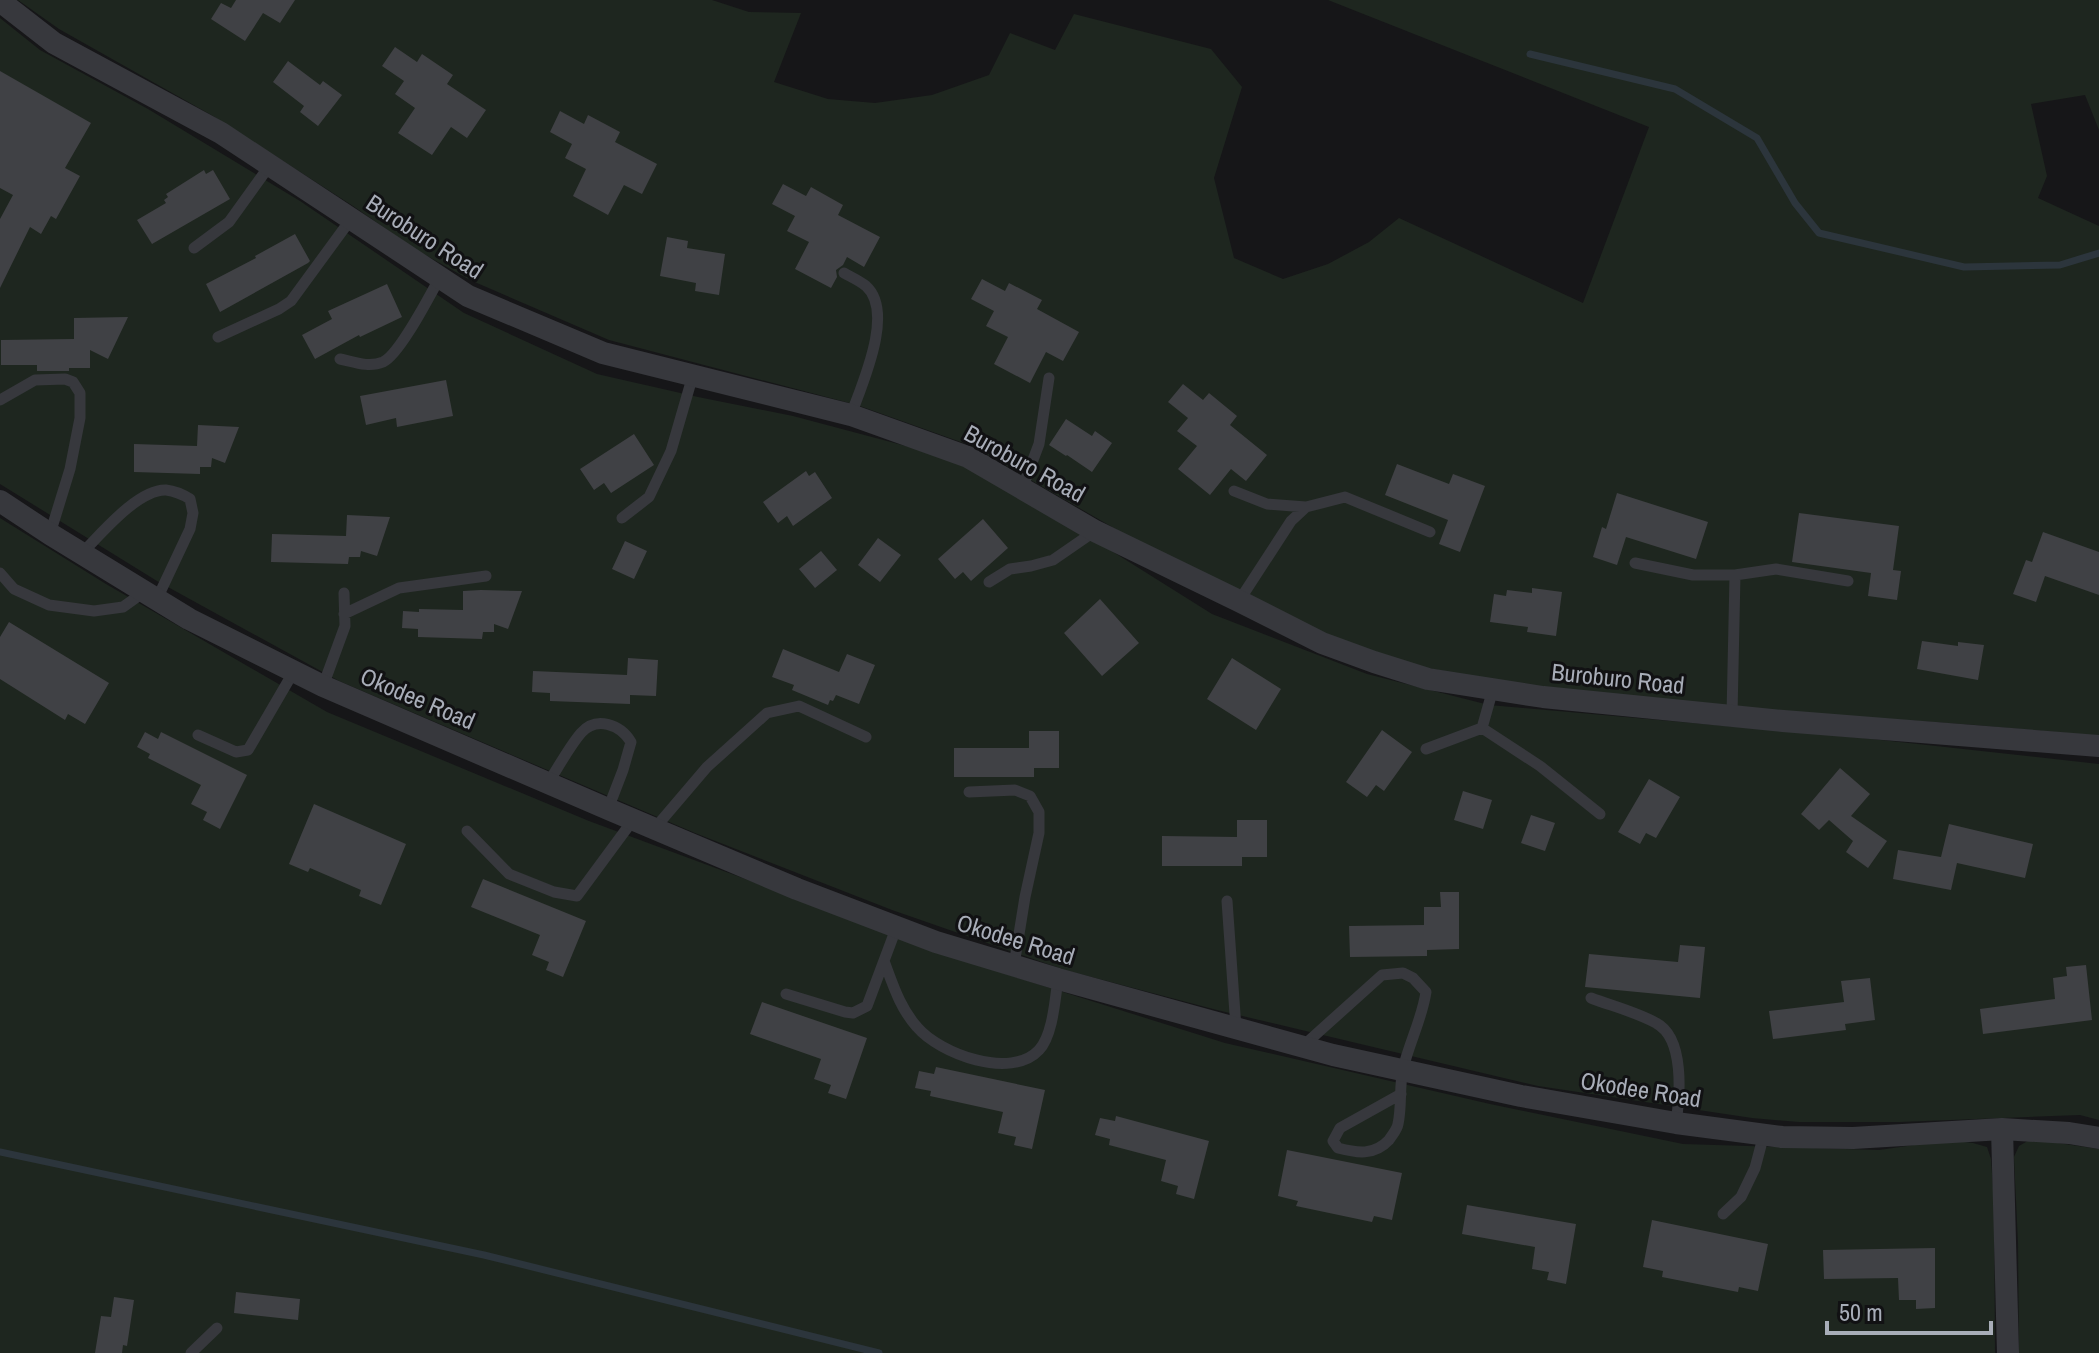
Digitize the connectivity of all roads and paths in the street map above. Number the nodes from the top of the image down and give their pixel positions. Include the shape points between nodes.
1 (0, 1) edge
2 (270, 165) junction
3 (351, 219) junction
4 (194, 248) dead end
5 (844, 273) dead end
6 (440, 277) junction
7 (218, 337) dead end
8 (340, 359) dead end
9 (693, 375) junction
10 (1049, 378) dead end
11 (0, 400) edge
12 (851, 415) junction
13 (1022, 489) junction
14 (1234, 491) dead end
15 (0, 501) edge
16 (1306, 507) junction
17 (622, 518) dead end
18 (1095, 531) junction
19 (1430, 532) dead end
20 (50, 534) junction
21 (82, 553) junction
22 (1635, 563) dead end
23 (0, 573) edge
24 (1735, 575) junction
25 (486, 576) dead end
26 (1848, 581) dead end
27 (989, 582) dead end
28 (344, 593) dead end
29 (151, 595) junction
30 (1239, 601) junction
31 (344, 614) junction
32 (294, 671) junction
33 (323, 686) junction
34 (1493, 689) junction
35 (1732, 715) junction
36 (1482, 728) junction
37 (198, 735) dead end
38 (866, 737) dead end
39 (2099, 746) edge
40 (1426, 749) dead end
41 (548, 783) junction
42 (969, 792) dead end
43 (608, 809) junction
44 (1600, 814) dead end
45 (633, 820) junction
46 (655, 828) junction
47 (467, 831) dead end
48 (1227, 901) dead end
49 (897, 926) junction
50 (884, 961) junction
51 (1014, 965) junction
52 (1058, 979) junction
53 (786, 994) dead end
54 (1591, 998) dead end
55 (1236, 1028) junction
56 (1303, 1047) junction
57 (1403, 1070) junction
58 (1401, 1094) junction
59 (1676, 1123) junction
60 (2002, 1129) junction
61 (1764, 1134) junction
62 (2099, 1138) edge
63 (1723, 1214) dead end
64 (217, 1328) dead end
65 (191, 1353) edge
66 (2008, 1353) edge

1 - 2 street, Buroburo Road via 54,43
2 - 3 street, Buroburo Road
2 - 4 lane via 229,222
3 - 6 street, Buroburo Road
3 - 7 lane via 291,301
5 - 12 lane via 868,288 878,309 875,345
6 - 8 lane via 385,361 366,365
6 - 9 street, Buroburo Road via 468,296 603,353
9 - 12 street, Buroburo Road
9 - 17 lane via 671,451 649,497
10 - 13 lane via 1039,444
11 - 20 lane via 35,380 65,379 80,393 72,456
12 - 13 street, Buroburo Road via 968,457
13 - 18 street, Buroburo Road
14 - 16 lane via 1267,504
15 - 20 street, Okodee Road
16 - 19 lane via 1345,497
16 - 30 lane via 1291,521
18 - 27 lane via 1053,560 1010,569
18 - 30 street, Buroburo Road
20 - 21 street, Okodee Road
21 - 29 street, Okodee Road
21 - 29 lane via 132,503 163,490 190,499 190,529
22 - 24 lane via 1693,575
23 - 29 lane via 14,589 49,605 94,611
24 - 26 lane via 1776,569
24 - 35 lane
25 - 31 lane via 399,588
28 - 31 lane
29 - 32 street, Okodee Road
30 - 34 street, Buroburo Road via 1322,643 1374,662 1428,679
31 - 33 lane via 345,626
32 - 33 street, Okodee Road
32 - 37 lane via 248,750 236,752
33 - 41 street, Okodee Road
34 - 35 street, Buroburo Road
34 - 36 lane
35 - 39 street, Buroburo Road
36 - 40 lane
36 - 44 lane
38 - 46 lane via 799,706 767,713 707,767
41 - 43 street, Okodee Road
41 - 43 lane via 582,731 610,724 625,731 631,742
42 - 51 lane via 1015,790 1030,796 1039,812
43 - 45 street, Okodee Road
45 - 46 street, Okodee Road
45 - 47 lane via 577,896 509,874
46 - 49 street, Okodee Road
48 - 55 lane
49 - 50 lane
49 - 51 street, Okodee Road
50 - 52 lane via 900,1004 918,1029 950,1050 983,1062 1025,1061 1039,1050 1047,1038
50 - 53 lane via 867,1006 853,1013
51 - 52 street, Okodee Road
52 - 55 street, Okodee Road
54 - 59 lane via 1659,1024 1675,1044 1680,1094
55 - 56 street, Okodee Road
56 - 57 street, Okodee Road
56 - 57 lane via 1382,975 1403,973 1426,992
57 - 58 lane
57 - 59 street, Okodee Road
58 - 58 lane via 1340,1128 1333,1141 1338,1148 1375,1151 1387,1142 1398,1128
59 - 61 street, Okodee Road
60 - 61 street, Okodee Road via 1853,1138
60 - 62 street, Okodee Road
60 - 66 street
61 - 63 lane via 1741,1197
64 - 65 lane

